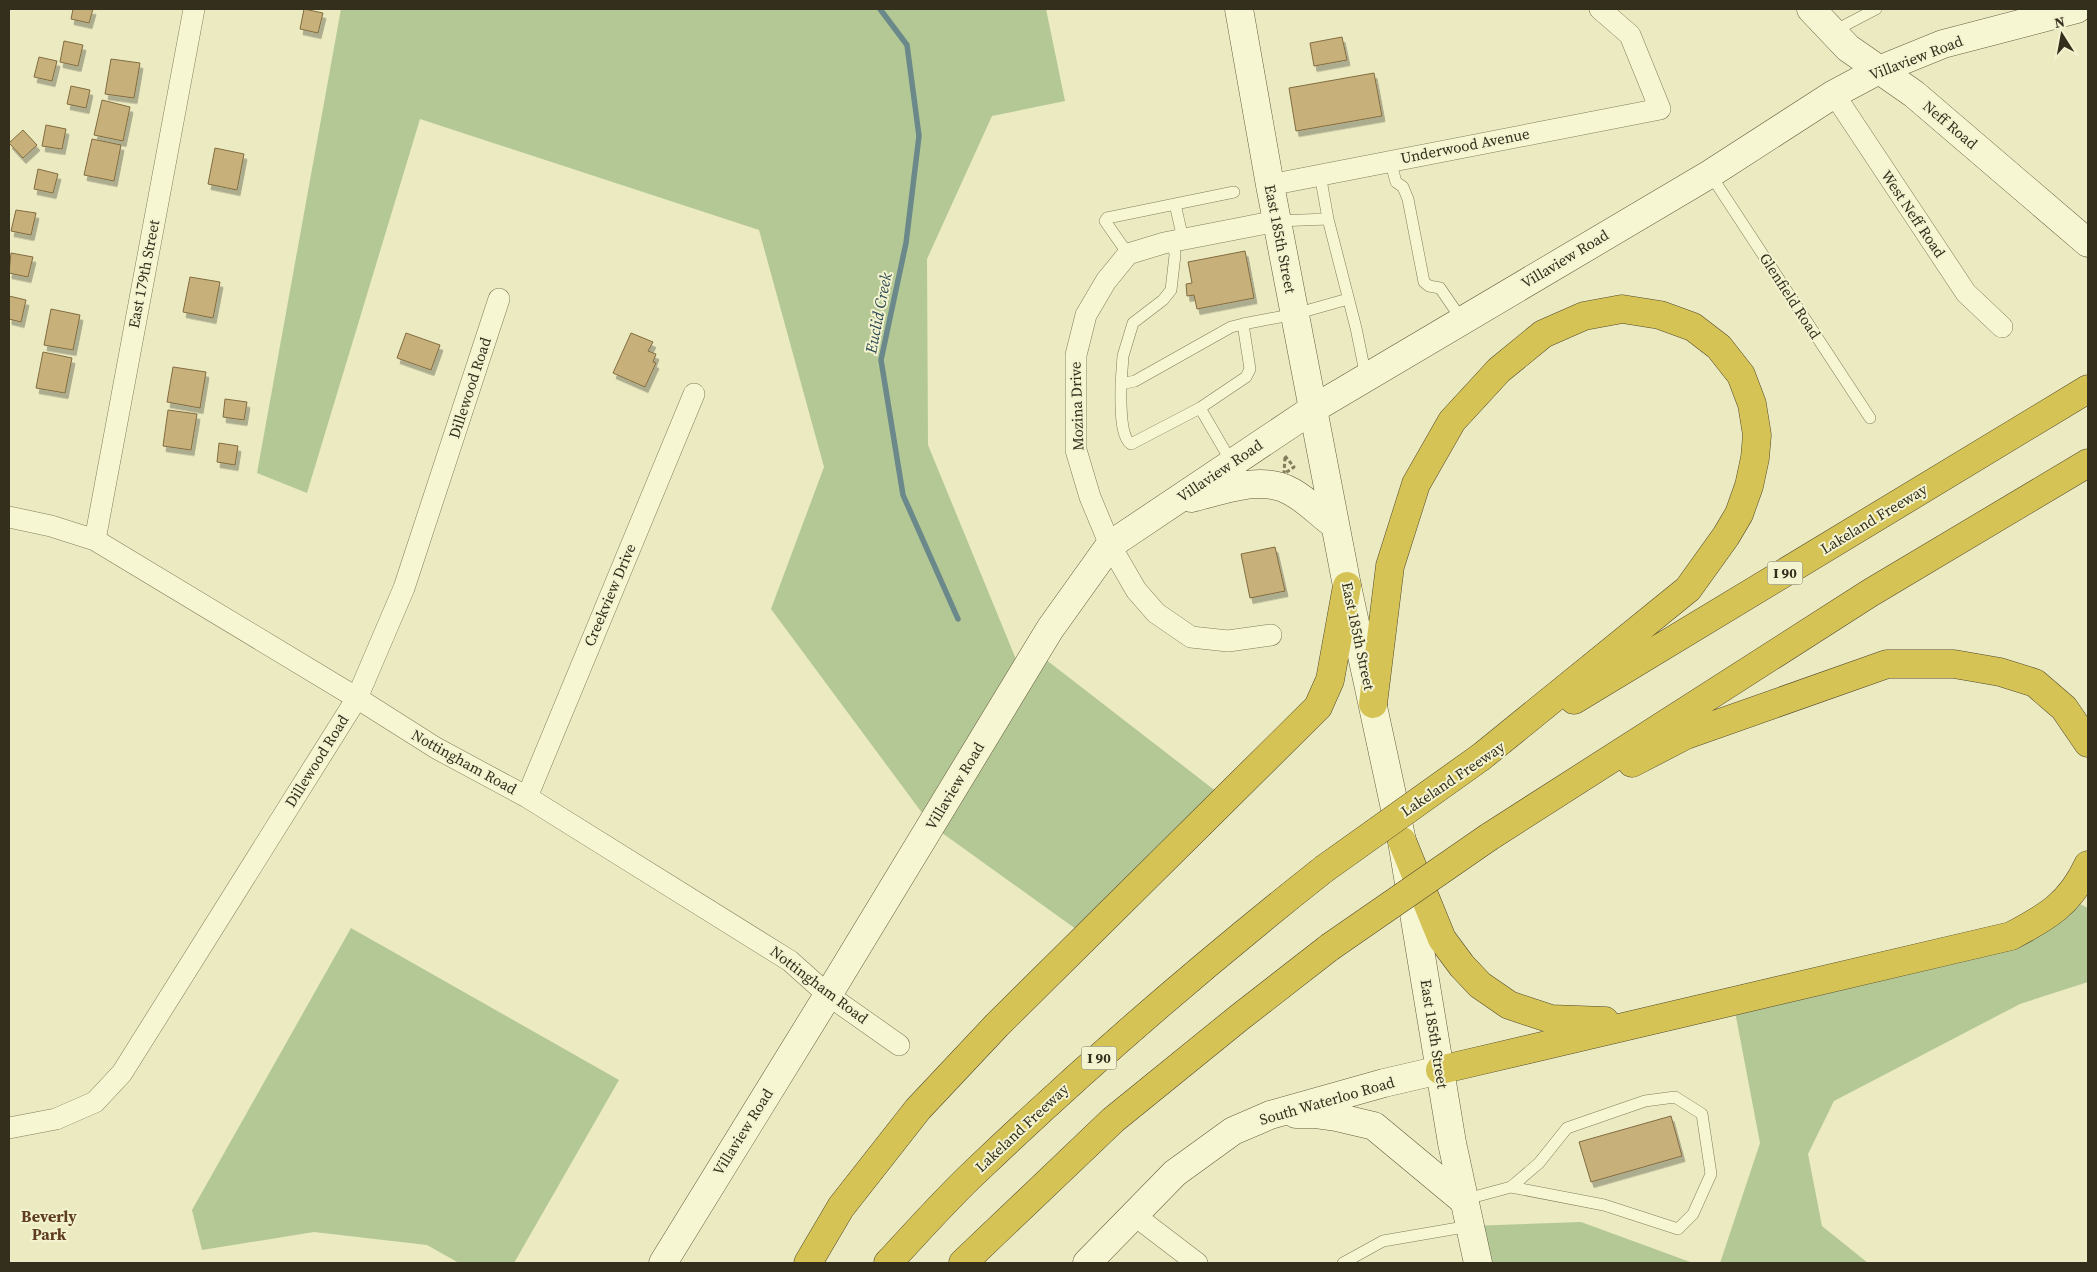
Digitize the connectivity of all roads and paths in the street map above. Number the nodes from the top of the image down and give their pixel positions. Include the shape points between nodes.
1 (194, 9) edge
2 (1239, 9) edge
3 (1600, 9) edge
4 (1811, 9) edge
5 (1876, 9) edge
6 (2077, 9) edge
7 (1832, 32) junction
8 (1879, 70) junction
9 (1834, 94) junction
10 (1390, 160) junction
11 (1320, 174) junction
12 (1710, 174) junction
13 (1270, 185) junction
14 (1234, 192) dead end
15 (1175, 204) junction
16 (1328, 219) junction
17 (1277, 221) junction
18 (1178, 240) junction
19 (2088, 243) edge
20 (1128, 254) junction
21 (499, 299) dead end
22 (1348, 299) junction
23 (1295, 314) junction
24 (1462, 320) junction
25 (1243, 324) junction
26 (2002, 327) dead end
27 (1366, 377) junction
28 (1121, 384) junction
29 (2088, 389) edge
30 (694, 394) dead end
31 (1200, 408) junction
32 (1312, 409) junction
33 (1870, 418) dead end
34 (1232, 463) junction
35 (2088, 463) edge
36 (1173, 503) junction
37 (9, 517) edge
38 (1335, 525) junction
39 (95, 540) junction
40 (1110, 545) junction
41 (1347, 586) junction
42 (1271, 635) dead end
43 (357, 698) junction
44 (1373, 704) junction
45 (2088, 743) edge
46 (1481, 757) junction
47 (527, 796) junction
48 (1488, 837) junction
49 (1402, 841) junction
50 (2088, 865) edge
51 (828, 995) junction
52 (1641, 1022) junction
53 (899, 1045) dead end
54 (1440, 1070) junction
55 (1270, 1115) junction
56 (9, 1128) edge
57 (1511, 1187) junction
58 (1463, 1200) junction
59 (1134, 1215) junction
60 (1470, 1226) junction
61 (663, 1263) edge
62 (808, 1263) edge
63 (888, 1263) edge
64 (963, 1263) edge
65 (1086, 1263) edge
66 (1197, 1263) edge
67 (1343, 1263) edge
68 (1478, 1263) edge

1 - 39 street, East 179th Street
2 - 13 street, East 185th Street
3 - 10 street, Underwood Avenue via 1630,35 1660,109
4 - 7 street, Neff Road
5 - 7 lane
6 - 8 street, Villaview Road via 1943,44
7 - 8 street, Neff Road
8 - 9 street, Villaview Road
8 - 19 street, Neff Road via 1914,94
9 - 12 street, Villaview Road
9 - 26 street, West Neff Road via 1966,293
10 - 11 street, Underwood Avenue
10 - 24 lane via 1396,182 1404,187 1408,199 1424,282 1440,288
11 - 13 street, Underwood Avenue
11 - 16 lane
12 - 24 street, Villaview Road
12 - 33 lane, Glenfield Road
13 - 17 street, East 185th Street
14 - 15 lane
15 - 18 lane
15 - 20 lane via 1105,221
16 - 17 lane
16 - 22 lane
17 - 18 street
17 - 23 street, East 185th Street
18 - 20 street
18 - 28 lane via 1171,290 1133,323 1123,356
20 - 40 street, Mozina Drive via 1106,281 1086,315 1076,355 1076,450 1090,497
21 - 43 street, Dillewood Road via 404,588
22 - 23 lane
22 - 27 lane
23 - 25 lane
23 - 32 street, East 185th Street
24 - 27 street, Villaview Road
25 - 28 lane via 1135,381
25 - 31 lane via 1250,369 1246,377
27 - 32 street, Villaview Road
28 - 31 lane via 1124,434 1131,444
29 - 46 highway, Lakeland Freeway / I 90
30 - 47 street, Creekview Drive
31 - 34 lane
32 - 34 street, Villaview Road
32 - 38 street, East 185th Street
34 - 36 street, Villaview Road
35 - 48 highway via 1870,593
36 - 38 street via 1246,485 1272,484 1292,491
36 - 40 street, Villaview Road
37 - 39 street, Nottingham Road
38 - 41 street, East 185th Street
39 - 43 street, Nottingham Road
40 - 42 street, Mozina Drive via 1136,590 1156,613 1191,637 1228,641
40 - 51 street, Villaview Road via 1050,630
41 - 44 street, East 185th Street
41 - 62 highway via 1330,680 1318,708 997,1025 918,1109 841,1207
43 - 47 street, Nottingham Road via 436,748
43 - 56 street, Dillewood Road via 122,1073 95,1102 56,1119
44 - 46 highway via 1390,566 1416,484 1452,421 1499,370 1543,334 1584,316 1622,309 1660,315 1693,327 1719,347 1740,375 1752,404 1755,458 1739,514 1688,589
44 - 49 street, East 185th Street
45 - 48 highway via 2064,708 2035,683 2000,672 1954,664 1887,664 1686,735
46 - 63 highway, Lakeland Freeway / I 90, bridge via 1324,869 1261,919 1103,1054 976,1171
47 - 51 street, Nottingham Road via 790,961
48 - 64 highway, bridge via 1330,947 1113,1120
49 - 52 highway via 1442,939 1480,985 1509,1005 1551,1019
49 - 54 street, East 185th Street
50 - 52 highway via 2068,898 2045,919 2011,936
51 - 53 street, Nottingham Road
51 - 61 street, Villaview Road
52 - 54 highway
54 - 55 street, South Waterloo Road
54 - 58 street, East 185th Street
55 - 58 street via 1314,1114 1374,1126
55 - 59 street, South Waterloo Road via 1233,1131 1202,1152 1175,1173
57 - 57 lane via 1539,1163 1567,1128 1645,1101 1675,1097 1702,1114 1711,1174 1693,1214 1678,1229 1604,1205
57 - 58 lane
58 - 60 street, East 185th Street
59 - 65 street, South Waterloo Road
59 - 66 street
60 - 67 lane via 1383,1241
60 - 68 street, East 185th Street

